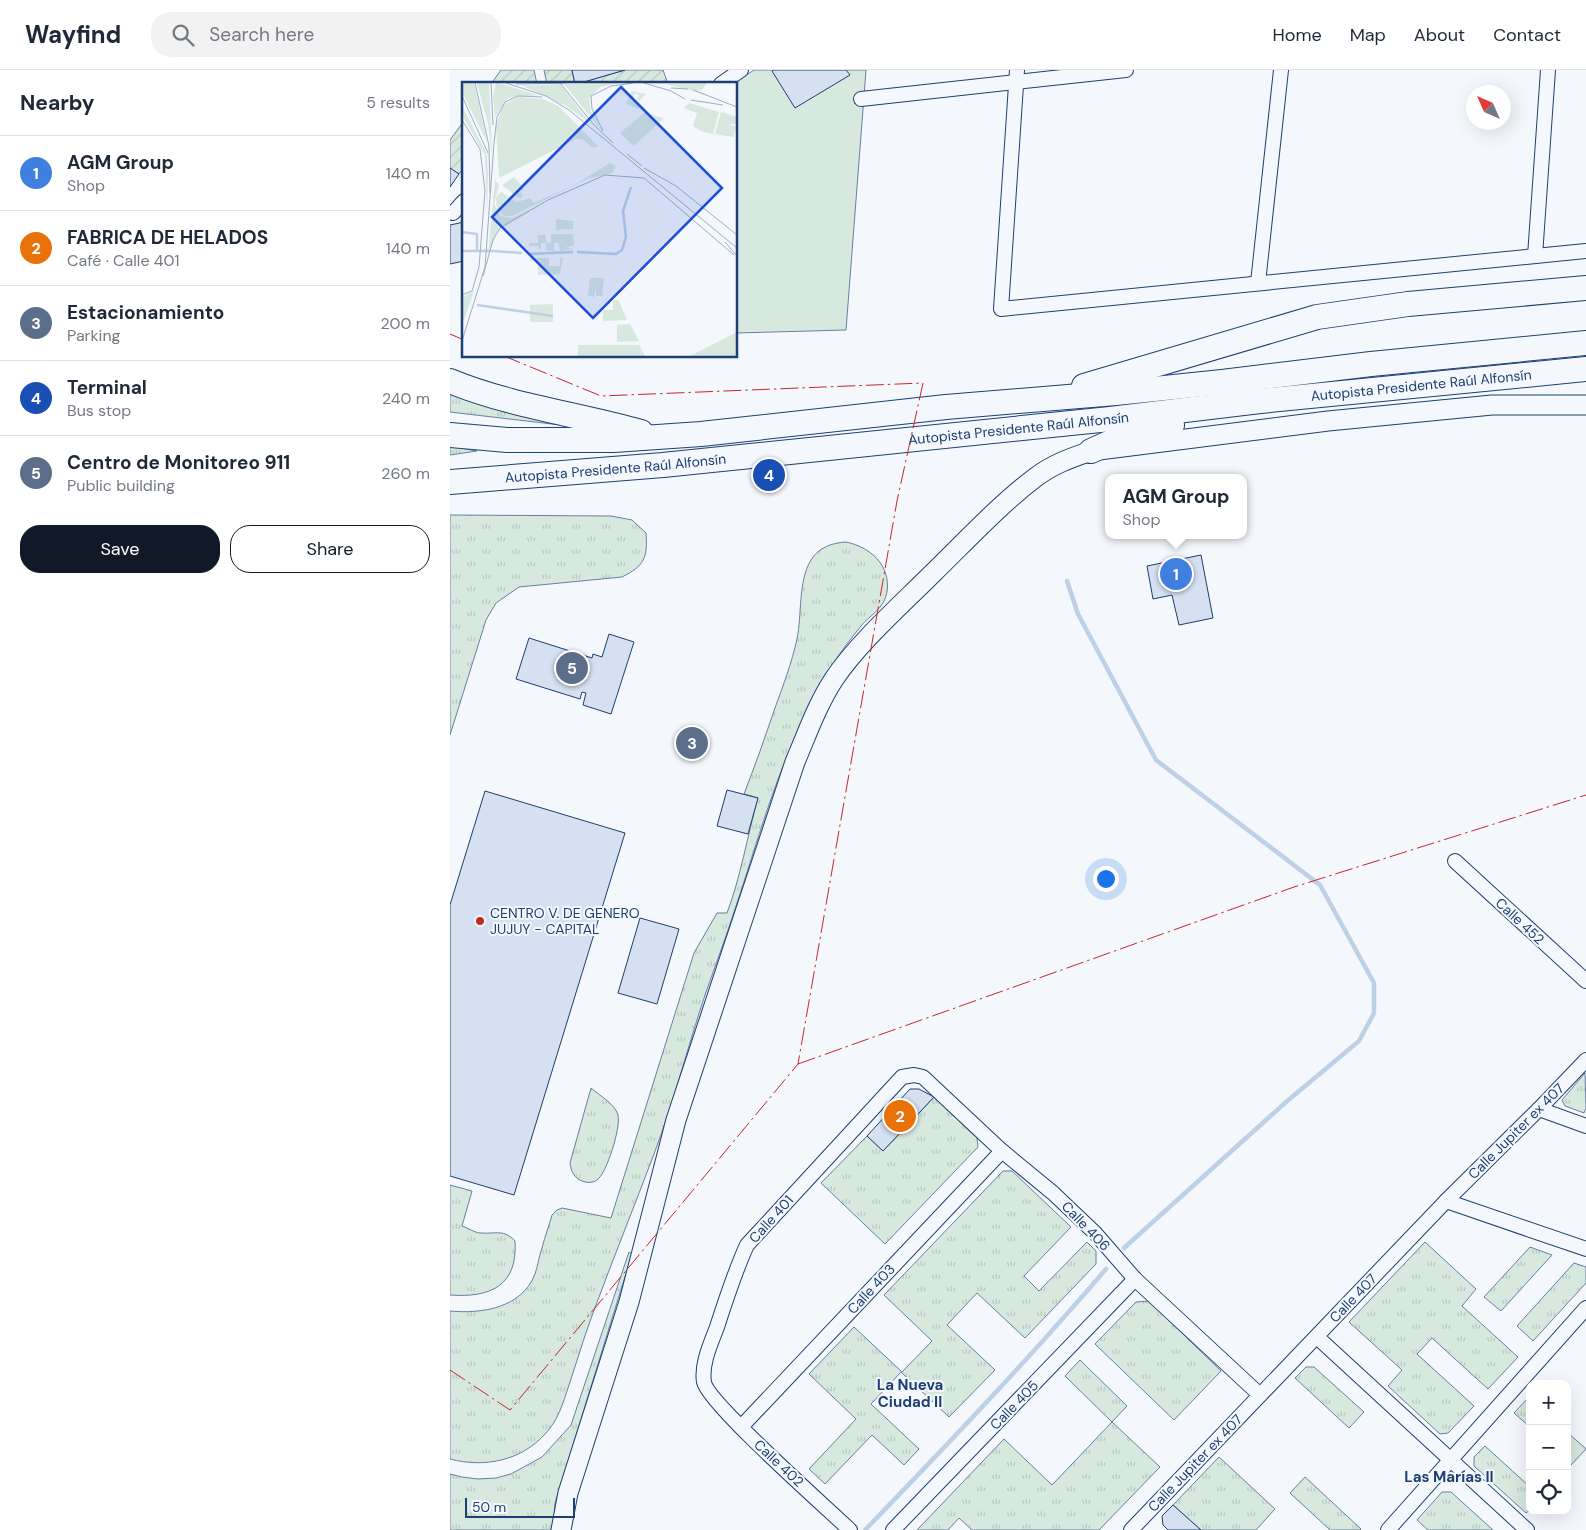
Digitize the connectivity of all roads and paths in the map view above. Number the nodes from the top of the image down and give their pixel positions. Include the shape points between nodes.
1 (741, 70) edge
2 (1126, 70) edge
3 (1281, 70) edge
4 (1548, 70) edge
5 (1017, 76) edge
6 (724, 82) edge
7 (861, 99) dead end
8 (462, 204) edge
9 (454, 213) dead end
10 (1586, 251) edge
11 (1534, 256) junction
12 (1258, 283) junction
13 (1586, 288) edge
14 (1586, 343) edge
15 (1586, 369) edge
16 (450, 381) edge
17 (1035, 400) junction
18 (1260, 401) junction
19 (1586, 405) edge
20 (450, 435) edge
21 (657, 437) junction
22 (1091, 451) junction
23 (450, 482) edge
24 (1455, 861) dead end
25 (1586, 981) edge
26 (1586, 1060) edge
27 (902, 1078) joint
28 (1539, 1109) junction
29 (1586, 1126) edge
30 (1002, 1151) junction
31 (1446, 1201) junction
32 (1586, 1249) edge
33 (1135, 1279) junction
34 (1586, 1308) edge
35 (1317, 1336) junction
36 (710, 1394) joint
37 (1260, 1395) junction
38 (741, 1427) junction
39 (1451, 1460) junction
40 (1136, 1525) edge
41 (561, 1530) edge
42 (850, 1530) edge
43 (893, 1530) edge
44 (1151, 1530) edge
45 (1388, 1530) edge
46 (1527, 1530) edge

1 - 6 street
2 - 5 street
3 - 12 street
4 - 11 street
5 - 7 street
5 - 12 street via 1001,309
8 - 9 street
10 - 11 street
11 - 12 street
13 - 17 highway via 1408,304 1317,317
14 - 17 highway, Autopista Presidente Raúl Alfonsín
15 - 18 highway, Autopista Presidente Raúl Alfonsín
16 - 21 highway via 498,399
17 - 21 highway, Autopista Presidente Raúl Alfonsín
18 - 22 highway via 1221,415 1122,436
18 - 23 highway, Autopista Presidente Raúl Alfonsín via 1110,420 663,465
19 - 22 street via 1492,405 1328,421
20 - 21 highway, Autopista Presidente Raúl Alfonsín via 507,440
22 - 41 street via 1059,462 1036,476 991,517 850,658 817,709 795,762 676,1120 629,1302 570,1485
24 - 25 street, Calle 452
26 - 28 street, Calle Jupiter ex 407
27 - 30 street, Calle 406 via 914,1074 923,1077
27 - 36 street, Calle 401 via 748,1245 737,1266 705,1363 704,1382
28 - 29 street
28 - 31 street, Calle Jupiter ex 407
30 - 33 street, Calle 406 via 1095,1233
30 - 38 street, Calle 403
31 - 32 street
31 - 35 street, Calle 407
33 - 37 street, Calle 406
33 - 43 street, Calle 405
34 - 39 street
35 - 37 street, Calle 407
35 - 39 street
36 - 38 street, Calle 402
37 - 40 street, Calle Jupiter ex 407
38 - 42 street, Calle 402
39 - 45 street
39 - 46 street
40 - 44 street

